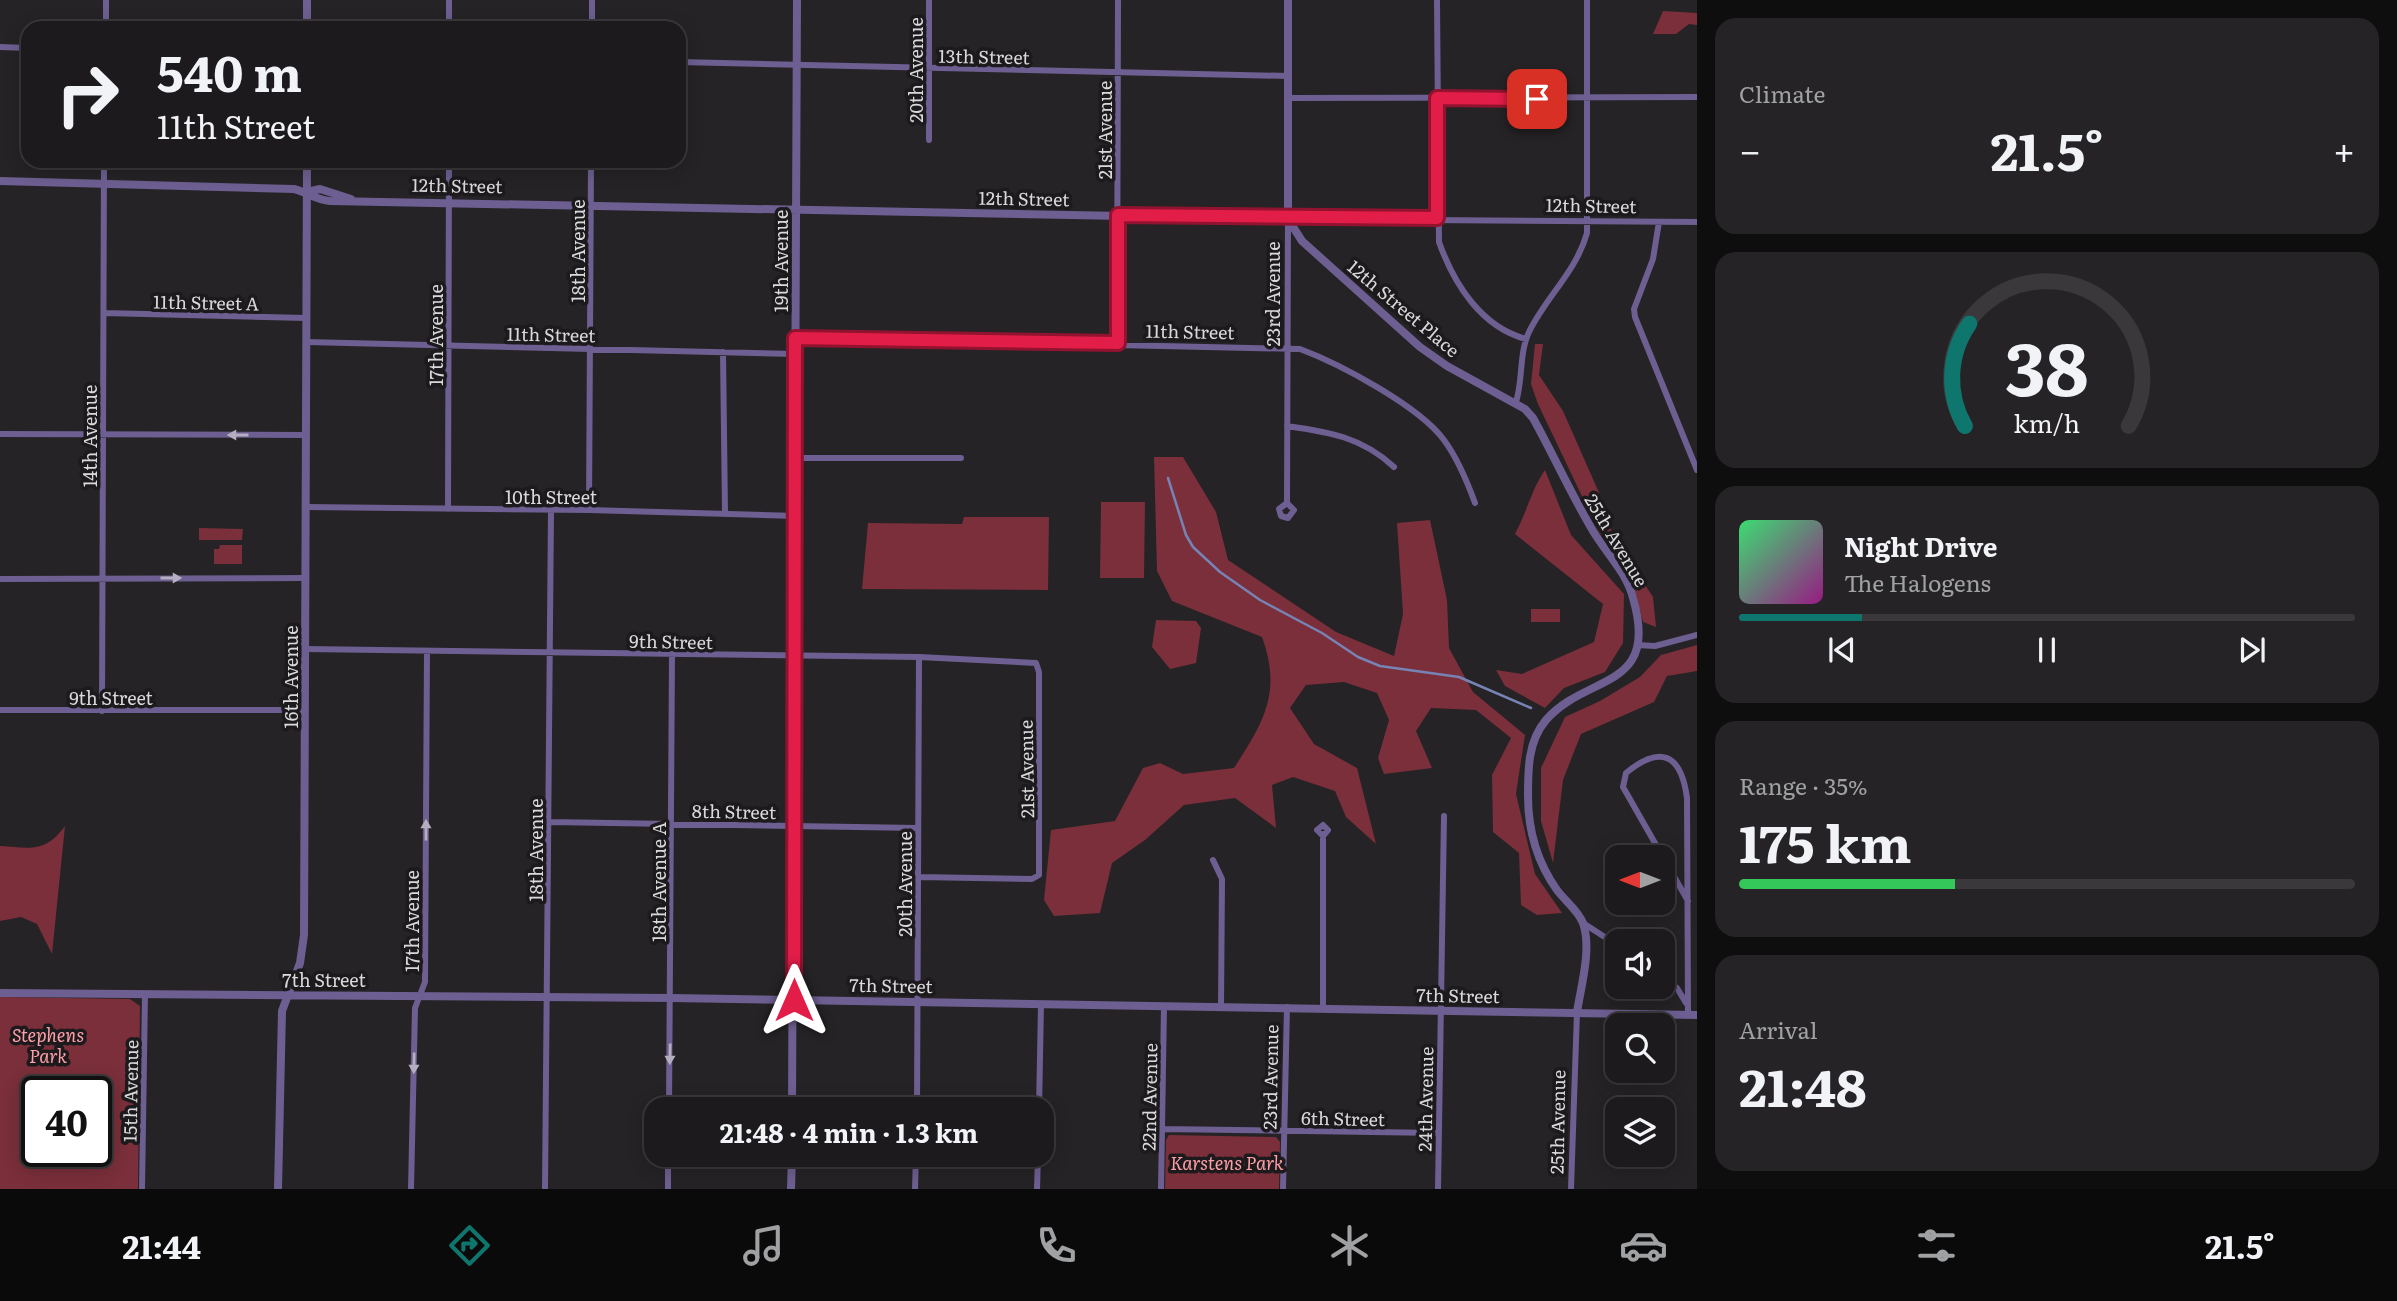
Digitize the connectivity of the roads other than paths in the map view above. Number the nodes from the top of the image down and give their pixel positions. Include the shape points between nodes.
1 (106, 0) edge
2 (307, 0) edge
3 (449, 0) edge
4 (592, 0) edge
5 (797, 0) edge
6 (929, 0) edge
7 (1118, 0) edge
8 (1288, 0) edge
9 (1437, 0) edge
10 (1587, 0) edge
11 (106, 21) edge
12 (307, 21) edge
13 (449, 21) edge
14 (592, 21) edge
15 (0, 47) edge
16 (21, 48) edge
17 (686, 62) edge
18 (795, 66) junction
19 (929, 68) junction
20 (1118, 72) junction
21 (1288, 76) junction
22 (1697, 97) edge
23 (1287, 98) junction
24 (1437, 98) junction
25 (1587, 99) junction
26 (929, 140) dead end
27 (104, 168) edge
28 (307, 168) edge
29 (449, 168) edge
30 (591, 168) edge
31 (0, 181) edge
32 (104, 183) junction
33 (307, 192) junction
34 (449, 201) junction
35 (591, 205) junction
36 (795, 209) junction
37 (1118, 215) junction
38 (1437, 218) junction
39 (1287, 219) junction
40 (1588, 221) junction
41 (1659, 222) junction
42 (1697, 222) edge
43 (104, 313) junction
44 (306, 318) junction
45 (795, 338) junction
46 (1526, 339) junction
47 (306, 342) junction
48 (1118, 343) junction
49 (449, 345) junction
50 (1287, 347) junction
51 (590, 348) junction
52 (723, 352) junction
53 (795, 354) junction
54 (1516, 402) junction
55 (1287, 426) junction
56 (0, 434) edge
57 (103, 435) junction
58 (306, 435) junction
59 (795, 458) junction
60 (961, 458) dead end
61 (1394, 467) dead end
62 (1697, 470) edge
63 (1287, 503) dead end
64 (1475, 503) dead end
65 (306, 507) junction
66 (448, 509) junction
67 (551, 510) junction
68 (589, 510) junction
69 (725, 513) junction
70 (796, 516) junction
71 (103, 578) junction
72 (306, 578) junction
73 (0, 579) edge
74 (1697, 635) edge
75 (1637, 645) junction
76 (305, 649) junction
77 (427, 651) junction
78 (550, 653) junction
79 (672, 654) junction
80 (795, 656) junction
81 (919, 657) junction
82 (1036, 663) joint
83 (0, 710) edge
84 (305, 710) junction
85 (102, 711) junction
86 (1444, 816) dead end
87 (550, 822) junction
88 (672, 823) junction
89 (794, 826) junction
90 (918, 828) junction
91 (1323, 836) dead end
92 (1213, 860) dead end
93 (919, 877) junction
94 (1688, 901) junction
95 (1583, 923) junction
96 (1605, 937) edge
97 (1675, 987) edge
98 (0, 993) edge
99 (145, 994) junction
100 (288, 994) junction
101 (420, 996) junction
102 (548, 997) junction
103 (671, 998) junction
104 (794, 1000) junction
105 (919, 1002) junction
106 (1041, 1004) junction
107 (1164, 1006) junction
108 (1221, 1007) junction
109 (1287, 1007) junction
110 (1323, 1008) junction
111 (1442, 1010) junction
112 (1577, 1012) junction
113 (1691, 1012) edge
114 (669, 1097) edge
115 (792, 1097) edge
116 (917, 1097) edge
117 (1039, 1097) edge
118 (1162, 1129) junction
119 (1284, 1131) junction
120 (1439, 1133) junction
121 (668, 1167) edge
122 (792, 1167) edge
123 (916, 1167) edge
124 (1038, 1167) edge
125 (142, 1189) edge
126 (278, 1189) edge
127 (411, 1189) edge
128 (545, 1189) edge
129 (668, 1189) edge
130 (791, 1189) edge
131 (915, 1189) edge
132 (1037, 1189) edge
133 (1161, 1189) edge
134 (1283, 1189) edge
135 (1438, 1189) edge
136 (1571, 1189) edge

1 - 11 street
2 - 12 street
3 - 13 street
4 - 14 street
5 - 18 street, 19th Avenue
6 - 19 street, 20th Avenue
7 - 20 street, 21st Avenue
8 - 21 street, 23rd Avenue
9 - 24 street
10 - 25 street
15 - 16 street
17 - 18 street, 13th Street
18 - 19 street, 13th Street
18 - 36 street, 19th Avenue
19 - 20 street, 13th Street
19 - 26 street, 20th Avenue
20 - 21 street, 13th Street
20 - 37 street, 21st Avenue
21 - 23 street, 23rd Avenue
22 - 25 street
23 - 24 street
23 - 39 street, 23rd Avenue
24 - 25 street
24 - 38 street
25 - 40 street
27 - 32 street, 14th Avenue
28 - 33 street, 16th Avenue
29 - 34 street, 17th Avenue
30 - 35 street, 18th Avenue
31 - 32 street, 12th Street
32 - 33 street, 12th Street
32 - 43 street, 14th Avenue
33 - 34 street, 12th Street via 319,200
33 - 44 street, 16th Avenue
34 - 35 street, 12th Street
34 - 49 street, 17th Avenue
35 - 36 street, 12th Street
35 - 51 street, 18th Avenue
36 - 37 street, 12th Street
36 - 45 street, 19th Avenue
37 - 39 street, 12th Street
37 - 48 street, 21st Avenue
38 - 39 street, 12th Street
38 - 40 street, 12th Street
38 - 46 street via 1446,262 1469,299 1491,322
39 - 50 street, 23rd Avenue
39 - 54 street, 12th Street Place via 1302,241 1420,346 1447,366
40 - 41 street, 12th Street
40 - 46 street via 1576,262
41 - 42 street, 12th Street
41 - 62 street via 1653,258 1634,313
43 - 44 street, 11th Street A
43 - 57 street, 14th Avenue
44 - 47 street, 16th Avenue
45 - 48 street, 11th Street
45 - 53 street, 19th Avenue
46 - 54 street
47 - 49 street, 11th Street
47 - 58 street, 16th Avenue
48 - 50 street, 11th Street
49 - 51 street, 11th Street
49 - 66 street, 17th Avenue
50 - 55 street, 23rd Avenue
50 - 64 street, 11th Street via 1349,369 1422,420 1447,445
51 - 52 street, 11th Street
51 - 68 street, 18th Avenue
52 - 53 street, 11th Street
52 - 69 street
53 - 59 street, 19th Avenue
54 - 75 street, 25th Avenue via 1533,418 1573,497 1628,583 1637,615
55 - 61 street via 1345,435
55 - 63 street, 23rd Avenue
56 - 57 street
58 -> 57 street
57 - 71 street, 14th Avenue
58 - 65 street, 16th Avenue
59 - 60 street
59 - 70 street, 19th Avenue
65 - 66 street, 10th Street
65 - 72 street, 16th Avenue
66 - 67 street, 10th Street
67 - 68 street, 10th Street
67 - 78 street, 18th Avenue
68 - 69 street, 10th Street
69 - 70 street, 10th Street
70 - 80 street, 19th Avenue
71 -> 72 street
71 - 73 street
71 - 85 street, 14th Avenue
72 - 76 street, 16th Avenue
74 - 75 street via 1655,646
75 - 95 street via 1617,678 1567,703 1546,720 1530,754 1528,818 1532,839 1544,871
76 - 77 street, 9th Street
76 - 84 street, 16th Avenue
77 - 78 street, 9th Street
101 -> 77 street, 17th Avenue via 425,982
78 - 79 street, 9th Street
78 - 87 street, 18th Avenue
79 - 80 street, 9th Street
79 - 88 street, 18th Avenue A
80 - 81 street, 9th Street
80 - 89 street, 19th Avenue
81 - 82 street, 9th Street
81 - 90 street, 20th Avenue
82 - 93 street, 21st Avenue via 1039,875 1032,879
83 - 85 street, 9th Street
84 - 85 street, 9th Street
84 - 100 street, 16th Avenue via 303,944
86 - 111 street, 24th Avenue
87 - 88 street, 8th Street
87 - 102 street, 18th Avenue
88 - 89 street, 8th Street
88 - 103 street, 18th Avenue A
89 - 90 street, 8th Street
89 - 104 street, 19th Avenue
90 - 93 street, 20th Avenue
91 - 110 street
92 - 108 street via 1222,879
93 - 105 street, 20th Avenue
94 - 94 street via 1686,790 1671,758 1656,755 1626,774 1623,787
94 - 113 street
95 - 96 street
95 - 112 street, 25th Avenue
97 - 113 street
98 - 99 street, 7th Street
99 - 100 street, 7th Street
99 - 125 street, 15th Avenue
100 - 101 street, 7th Street
100 - 126 street, 16th Avenue via 282,1011
101 - 102 street, 7th Street
101 -> 127 street, 17th Avenue via 415,1008
102 - 103 street, 7th Street
102 - 128 street, 18th Avenue
103 - 104 street, 7th Street
103 -> 114 street, 18th Avenue A
104 - 105 street, 7th Street
104 - 115 street, 19th Avenue
105 - 106 street, 7th Street
105 - 116 street, 20th Avenue
106 - 107 street, 7th Street
106 - 117 street
107 - 108 street, 7th Street
107 - 118 street, 22nd Avenue
108 - 109 street, 7th Street
109 - 110 street, 7th Street
109 - 119 street, 23rd Avenue
110 - 111 street, 7th Street
111 - 112 street, 7th Street
111 - 120 street, 24th Avenue
112 - 113 street, 7th Street
112 - 136 street, 25th Avenue
118 - 119 street, 6th Street
118 - 133 street, 22nd Avenue
119 - 120 street, 6th Street
119 - 134 street, 23rd Avenue
120 - 135 street, 24th Avenue
121 - 129 street
122 - 130 street
123 - 131 street
124 - 132 street

